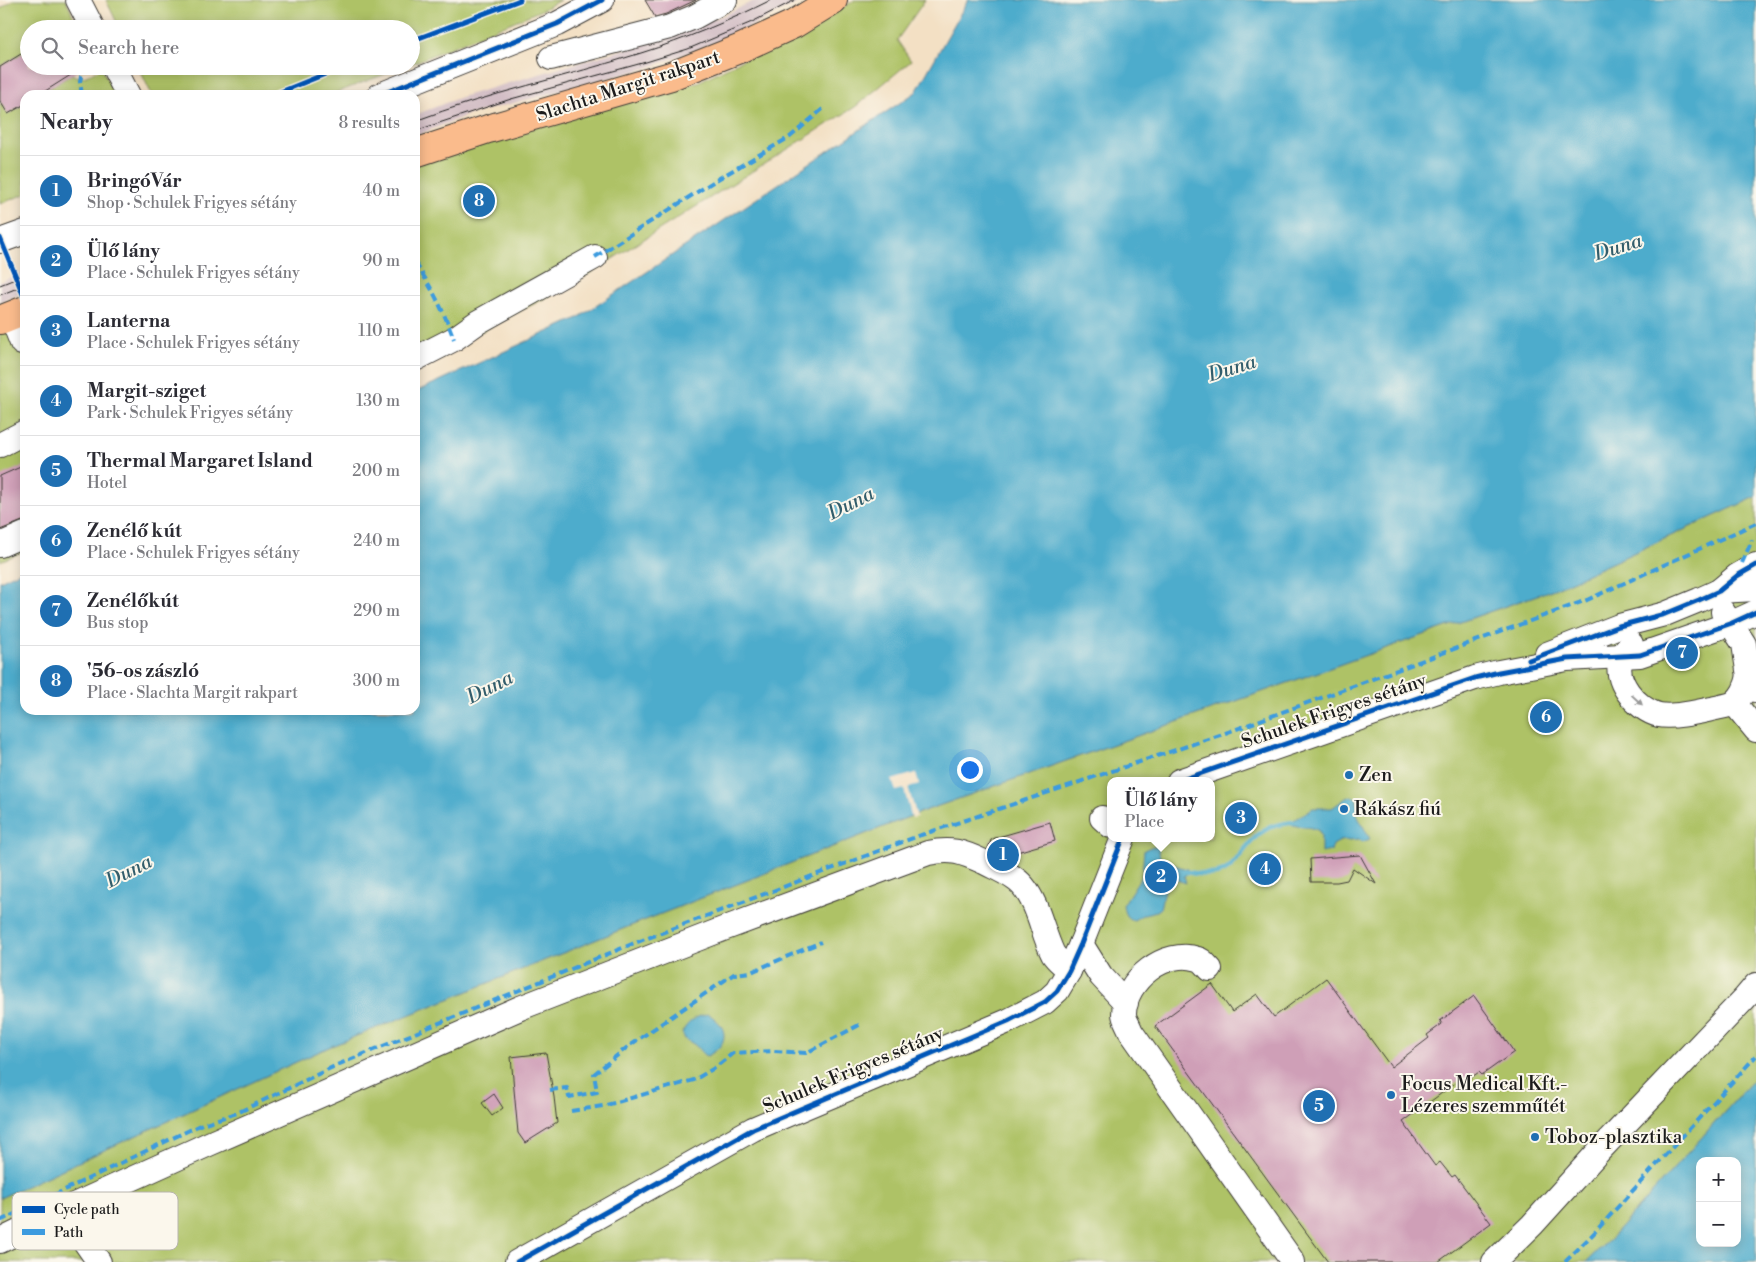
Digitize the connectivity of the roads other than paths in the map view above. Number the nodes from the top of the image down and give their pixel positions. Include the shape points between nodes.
1 (78, 0) edge
2 (602, 0) edge
3 (725, 0) edge
4 (833, 0) edge
5 (88, 20) edge
6 (551, 58) dead end
7 (118, 75) edge
8 (125, 90) edge
9 (392, 90) edge
10 (420, 151) edge
11 (20, 234) edge
12 (0, 241) edge
13 (594, 257) dead end
14 (12, 315) edge
15 (20, 337) edge
16 (420, 356) edge
17 (20, 434) edge
18 (0, 444) edge
19 (20, 536) edge
20 (0, 545) edge
21 (1756, 565) edge
22 (1756, 588) edge
23 (1756, 595) edge
24 (1709, 596) junction
25 (1756, 612) edge
26 (1665, 614) junction
27 (1732, 623) junction
28 (1621, 657) junction
29 (1499, 672) junction
30 (1753, 685) edge
31 (1734, 703) junction
32 (1756, 730) edge
33 (1190, 777) edge
34 (1121, 842) edge
35 (1081, 944) junction
36 (1210, 969) dead end
37 (1069, 971) junction
38 (1756, 985) edge
39 (1126, 1003) junction
40 (104, 1192) edge
41 (12, 1235) edge
42 (0, 1241) edge
43 (90, 1250) edge
44 (98, 1262) edge
45 (517, 1262) edge
46 (1293, 1262) edge
47 (1494, 1262) edge

1 - 5 street
2 - 9 street via 557,24
3 - 6 street via 670,28
4 - 10 main road, Slachta Margit rakpart via 794,24 671,76
7 - 8 street
11 - 12 street
13 - 16 street
14 - 15 street
17 - 18 street
19 - 20 street
21 - 24 street, Schulek Frigyes sétány
22 - 24 street, Schulek Frigyes sétány
23 - 27 street
24 - 26 street, Schulek Frigyes sétány
24 - 27 street
25 - 27 street, Schulek Frigyes sétány
26 - 28 street via 1649,623
26 - 29 street, Schulek Frigyes sétány via 1619,626
27 - 28 street, Schulek Frigyes sétány via 1640,655
27 - 30 street via 1744,644
28 - 29 street, Schulek Frigyes sétány via 1567,659
28 -> 31 street via 1621,682 1636,702 1657,714 1699,712
29 - 33 street, Schulek Frigyes sétány
30 - 31 street via 1746,687
31 - 32 street
34 - 35 street, Schulek Frigyes sétány
35 - 37 street, Schulek Frigyes sétány
35 - 39 street via 1101,976
36 - 39 street via 1200,959 1184,956 1165,961 1147,971 1135,983
37 - 40 street via 1054,955 1032,901 1014,878 971,856 945,849 723,929 520,1008
37 - 45 street, Schulek Frigyes sétány via 1056,992 1020,1016 753,1129
38 - 47 street
39 - 46 street via 1124,1015 1131,1032
41 - 42 street
43 - 44 street

